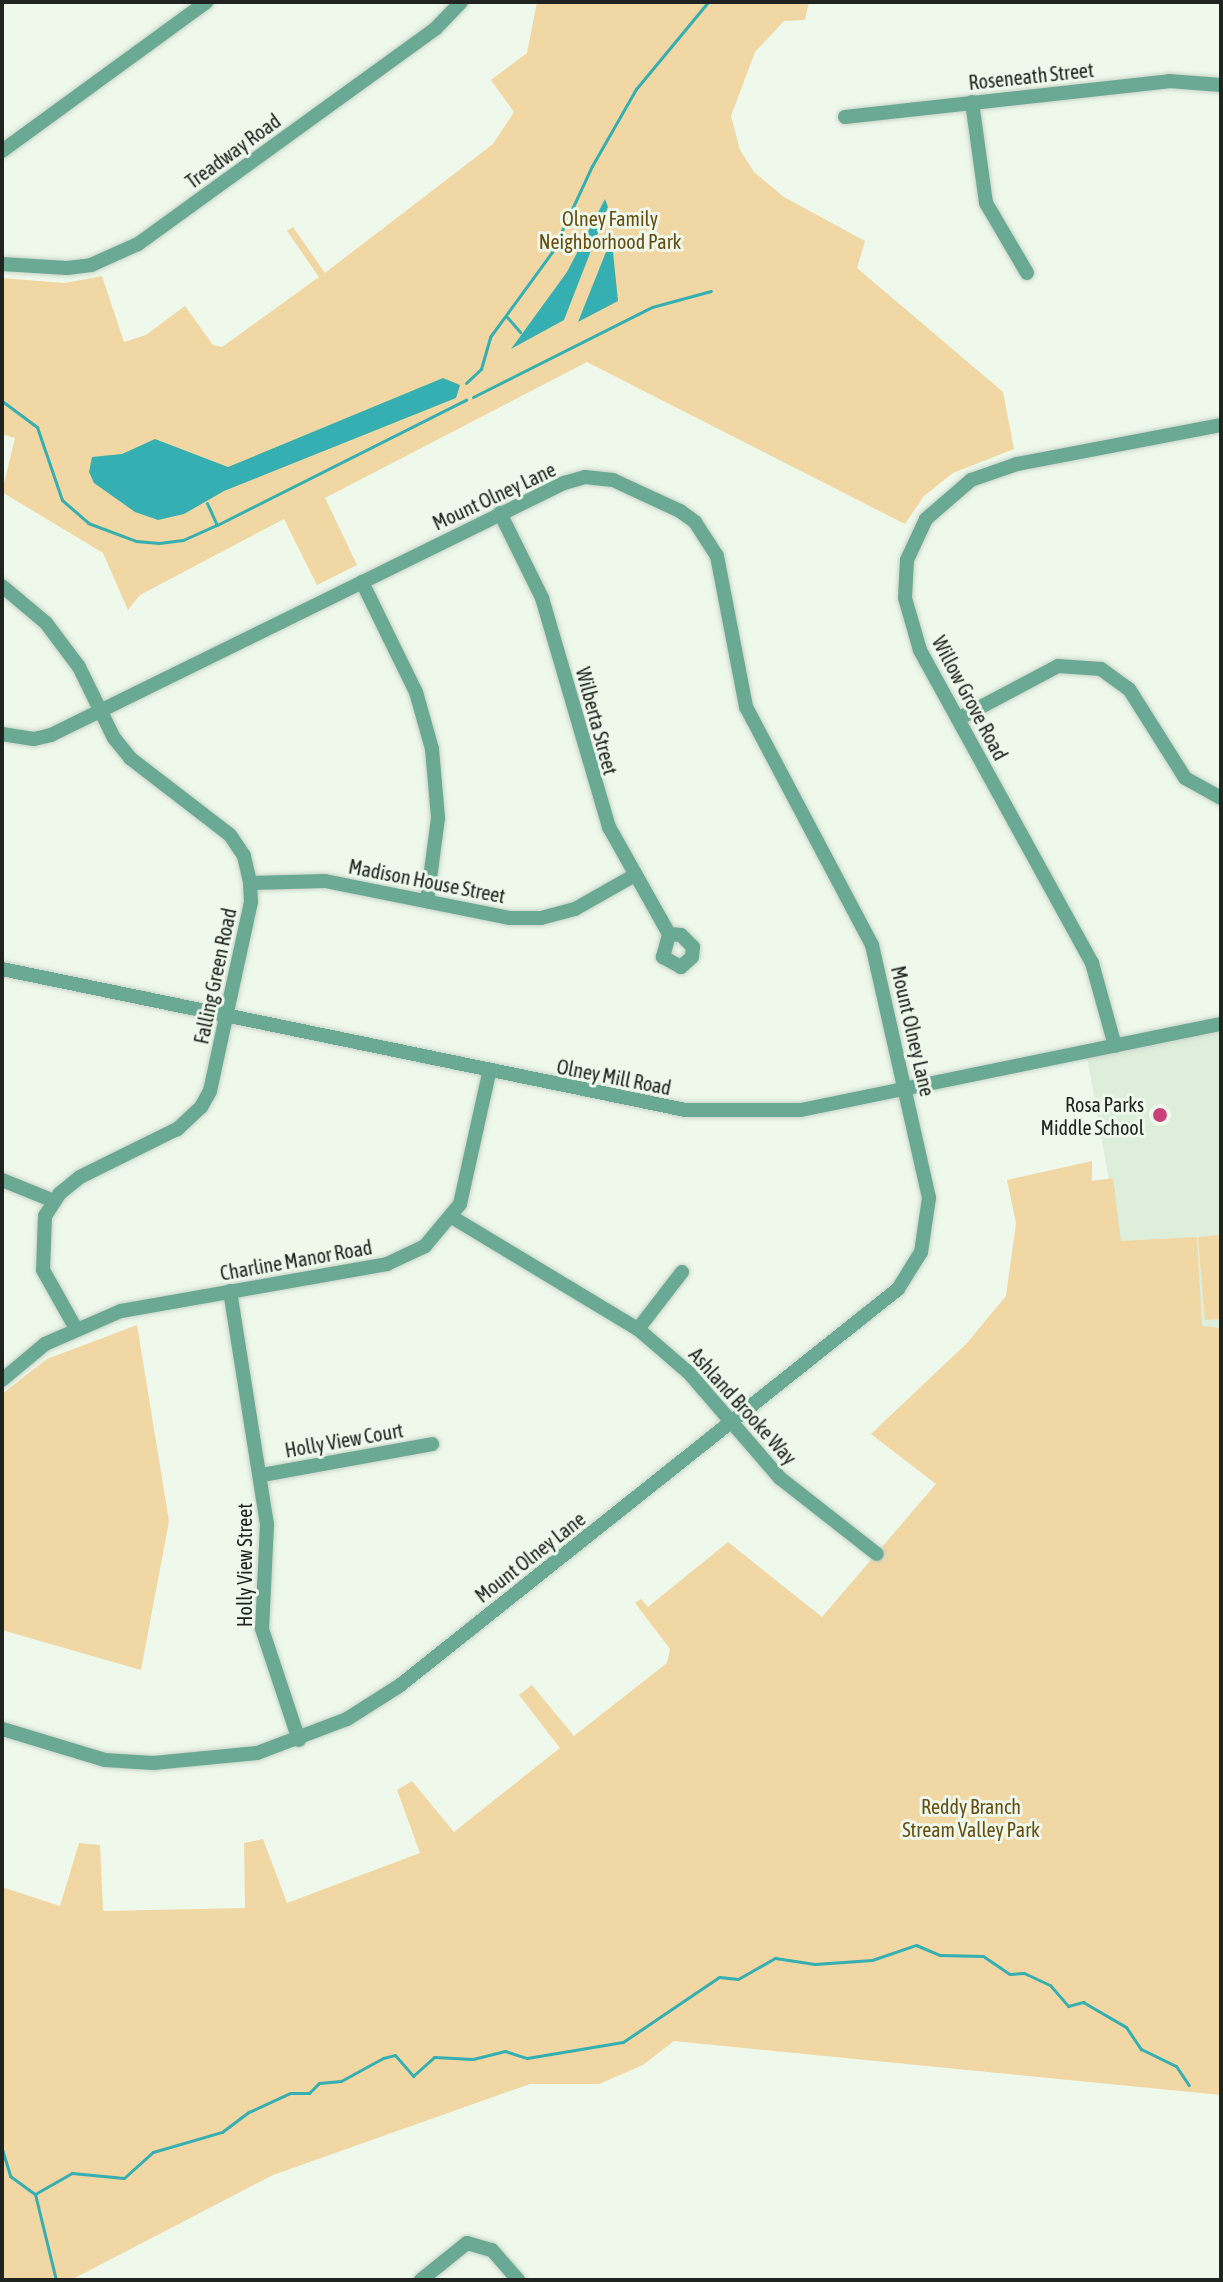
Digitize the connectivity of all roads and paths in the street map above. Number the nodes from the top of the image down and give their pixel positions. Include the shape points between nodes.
1 (206, 2) edge
2 (461, 2) edge
3 (1221, 85) edge
4 (972, 102) junction
5 (845, 117) dead end
6 (2, 151) edge
7 (2, 264) edge
8 (1027, 273) dead end
9 (1221, 425) edge
10 (500, 513) junction
11 (362, 582) junction
12 (2, 586) edge
13 (100, 710) junction
14 (958, 719) junction
15 (2, 734) edge
16 (1221, 798) edge
17 (635, 875) junction
18 (250, 883) junction
19 (427, 901) junction
20 (669, 934) dead end
21 (2, 969) edge
22 (226, 1017) junction
23 (1221, 1024) edge
24 (1115, 1046) junction
25 (489, 1073) junction
26 (907, 1089) junction
27 (2, 1180) edge
28 (54, 1201) junction
29 (452, 1217) junction
30 (682, 1272) dead end
31 (230, 1291) junction
32 (75, 1327) junction
33 (638, 1329) junction
34 (2, 1380) edge
35 (731, 1424) junction
36 (432, 1444) dead end
37 (262, 1475) junction
38 (877, 1554) dead end
39 (2, 1729) edge
40 (299, 1740) junction
41 (421, 2280) edge
42 (518, 2280) edge

1 - 6 street
2 - 7 street, Treadway Road via 436,28 138,244 91,265
3 - 4 street, Roseneath Street via 1169,81
4 - 5 street, Roseneath Street
4 - 8 street via 986,203
9 - 14 street, Willow Grove Road via 1017,464 971,480 935,509 911,549 905,598 920,650
10 - 11 street, Mount Olney Lane
10 - 17 street, Wilberta Street via 542,598 597,800
10 - 26 street, Mount Olney Lane via 564,483 585,477 613,480 680,511 713,545 746,707 872,945
11 - 13 street, Mount Olney Lane
11 - 19 street via 416,692 432,749 438,818
12 - 13 street, Falling Green Road via 46,623 79,667
13 - 15 street, Mount Olney Lane via 51,735 34,739
13 - 18 street, Falling Green Road via 130,758 230,835 244,856
14 - 16 street via 1058,666 1101,669 1129,689 1185,778
14 - 24 street, Willow Grove Road via 1092,963
17 - 19 street, Madison House Street via 575,909 541,918 510,918
17 - 20 street, Wilberta Street
18 - 19 street, Madison House Street via 325,881
18 - 22 street, Falling Green Road via 251,902
21 - 22 street, Olney Mill Road
22 - 25 street, Olney Mill Road
22 - 28 street, Falling Green Road via 210,1091 190,1120 80,1177
23 - 24 street, Olney Mill Road
24 - 26 street, Olney Mill Road
25 - 26 street, Olney Mill Road via 644,1105 739,1113 801,1110
25 - 29 street, Charline Manor Road via 464,1193
26 - 35 street, Mount Olney Lane via 929,1198 921,1252 898,1289
27 - 28 street
28 - 32 street, Falling Green Road via 40,1230 40,1258
29 - 31 street, Charline Manor Road via 425,1246 401,1260
29 - 33 street, Ashland Brooke Way
30 - 33 street
31 - 32 street, Charline Manor Road via 121,1311
31 - 37 street, Holly View Street
32 - 34 street, Charline Manor Road
33 - 35 street, Ashland Brooke Way via 689,1373
35 - 38 street, Ashland Brooke Way via 780,1478
35 - 40 street, Mount Olney Lane via 399,1686 347,1719
36 - 37 street, Holly View Court
37 - 40 street, Holly View Street via 267,1524 262,1629
39 - 40 street, Mount Olney Lane via 105,1760 153,1763 208,1761
41 - 42 street via 467,2243 492,2250

